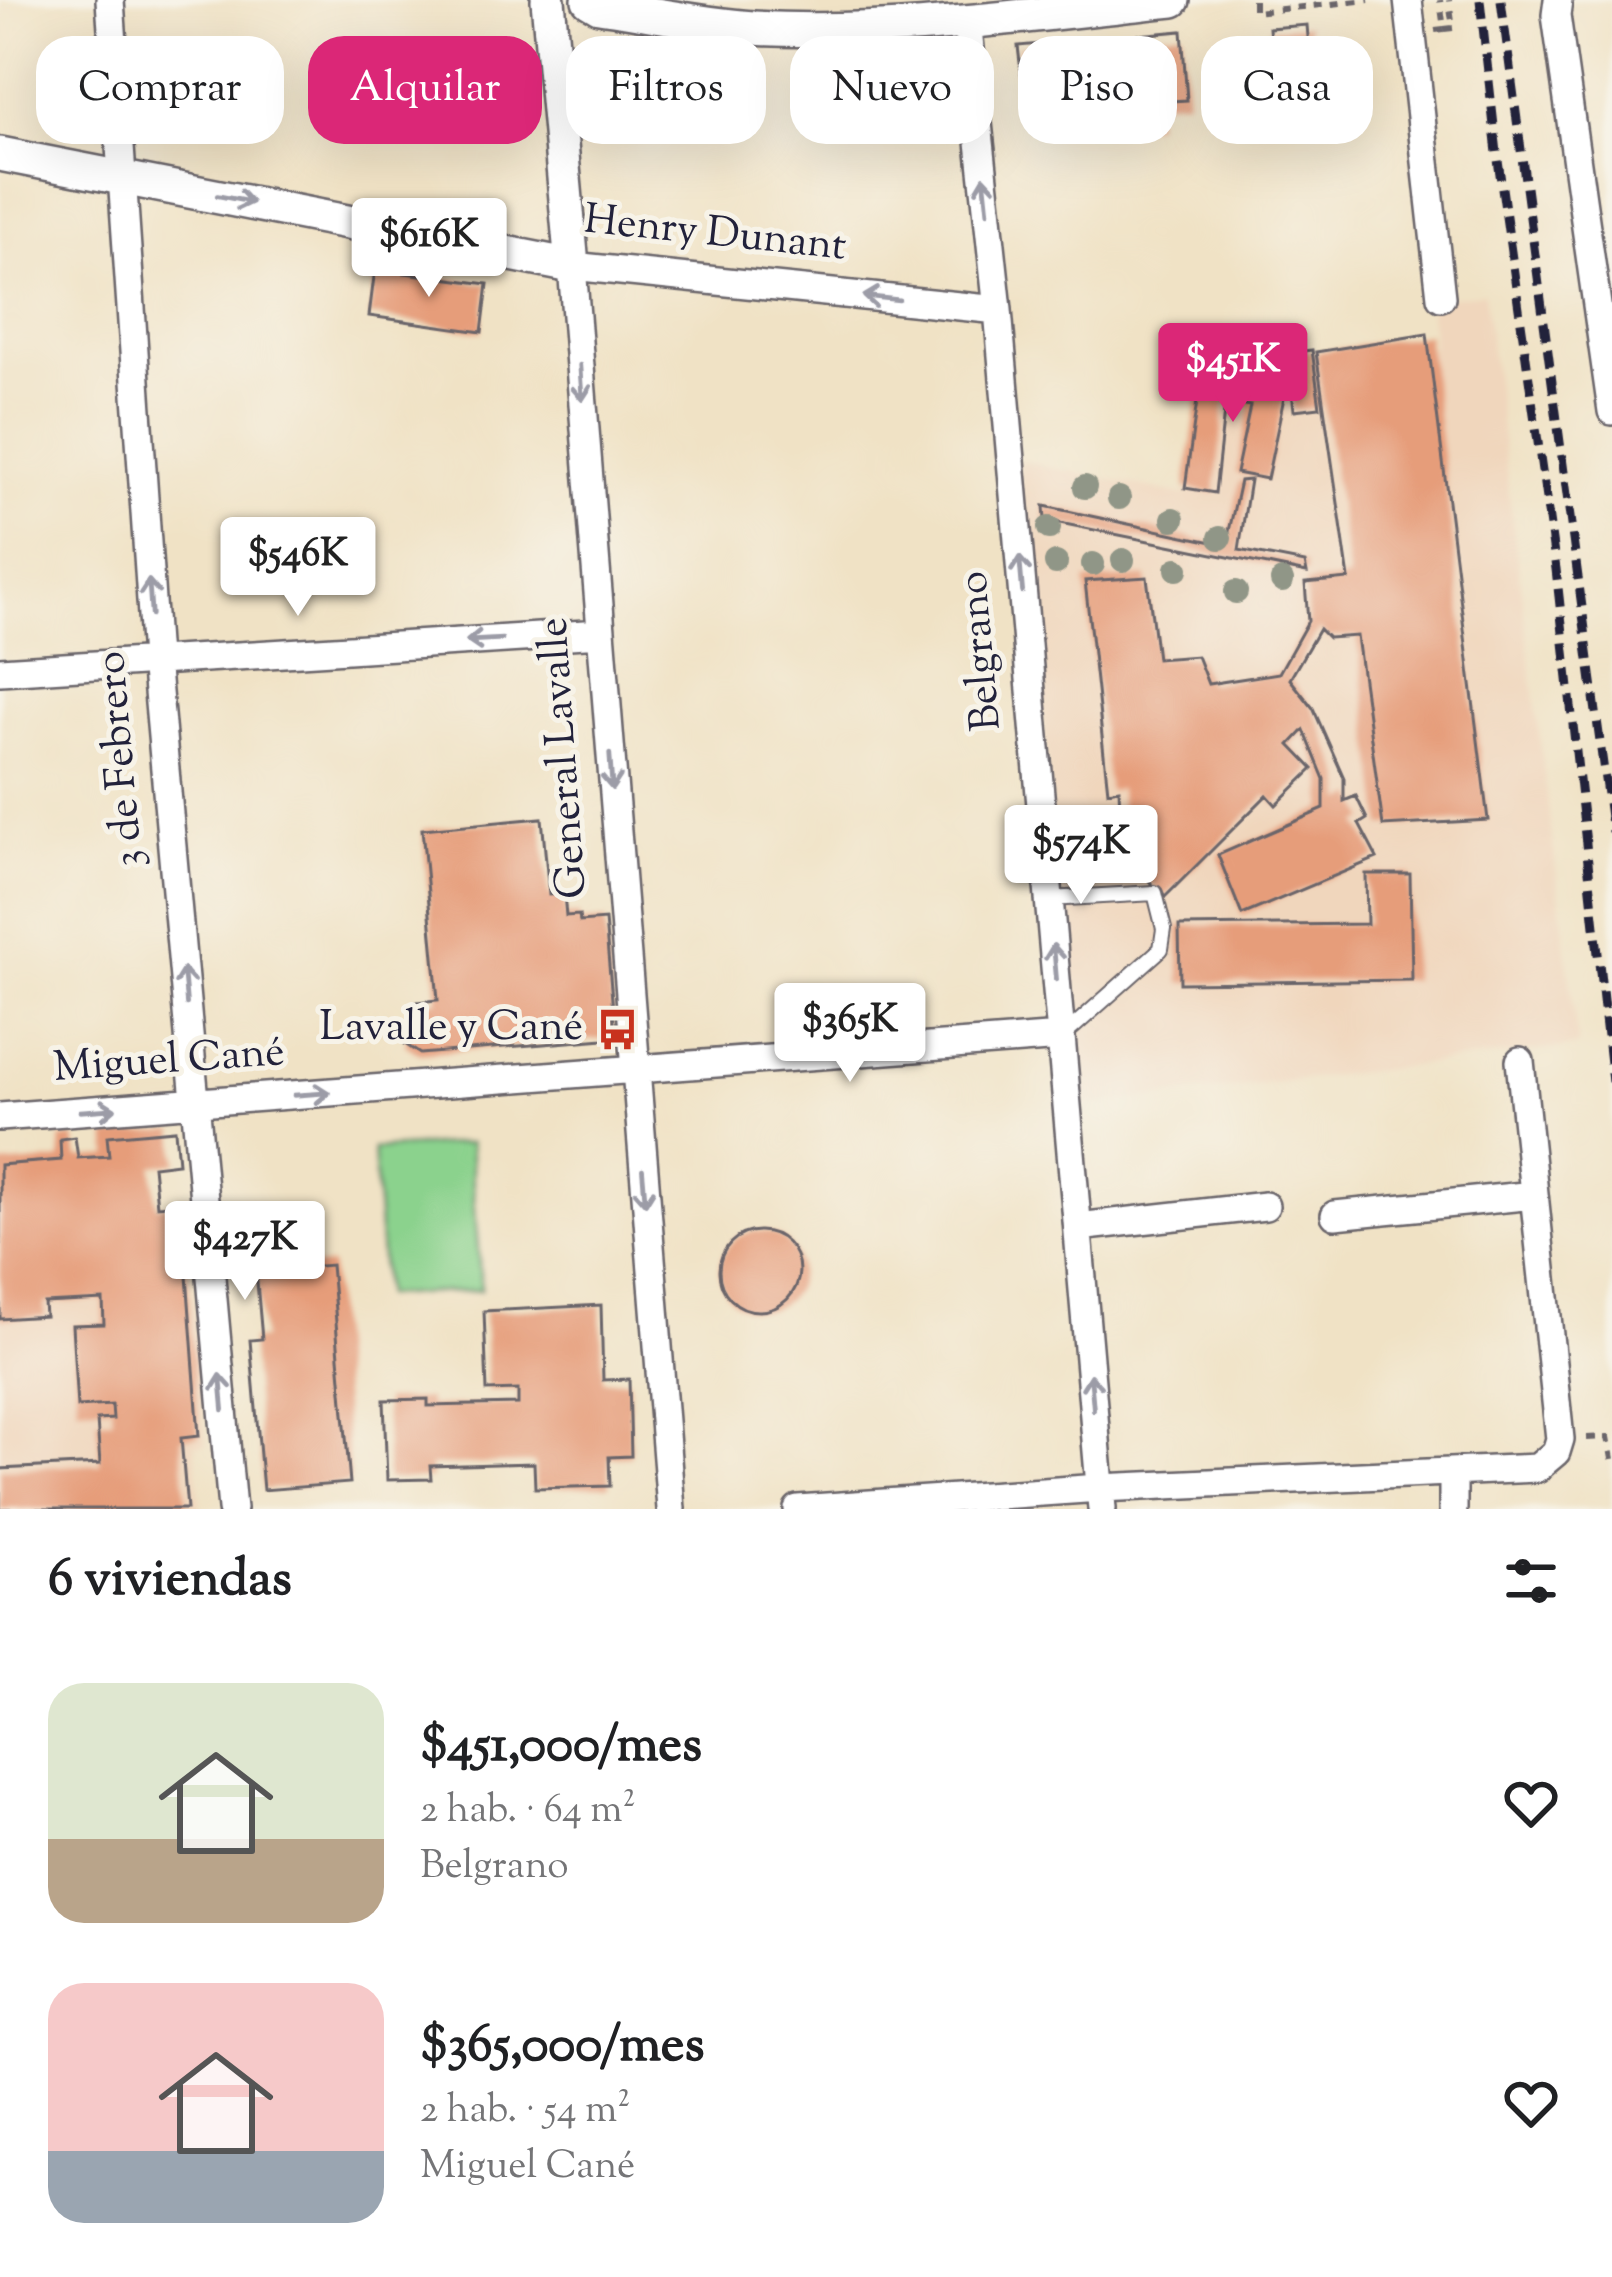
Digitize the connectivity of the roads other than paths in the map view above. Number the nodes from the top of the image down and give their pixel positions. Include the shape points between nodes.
1 (110, 0) edge
2 (548, 0) edge
3 (1173, 0) edge
4 (1408, 0) edge
5 (1558, 0) edge
6 (594, 3) edge
7 (967, 10) edge
8 (552, 48) junction
9 (0, 154) edge
10 (120, 176) junction
11 (572, 266) junction
12 (1441, 297) dead end
13 (998, 310) junction
14 (1609, 360) edge
15 (1612, 411) edge
16 (601, 633) junction
17 (154, 659) junction
18 (0, 670) edge
19 (1049, 899) junction
20 (1061, 1037) junction
21 (1520, 1060) dead end
22 (634, 1070) junction
23 (196, 1102) junction
24 (0, 1117) edge
25 (1534, 1195) junction
26 (1264, 1206) dead end
27 (1335, 1215) dead end
28 (1078, 1227) junction
29 (1453, 1473) junction
30 (1101, 1499) edge
31 (232, 1509) edge
32 (671, 1509) edge
33 (798, 1509) edge
34 (1453, 1509) edge

1 - 10 street, 3 de Febrero
2 - 8 street, General Lavalle
3 - 7 street
4 - 12 street
5 - 14 street
6 - 7 street via 750,27 820,29
6 - 8 street
13 -> 7 street, Belgrano
8 - 11 street, General Lavalle
9 - 10 street, Henry Dunant
10 -> 11 street, Henry Dunant
17 -> 10 street, 3 de Febrero
13 -> 11 street, Henry Dunant
11 -> 16 street, General Lavalle
19 -> 13 street, Belgrano
14 - 15 street
16 -> 17 street
16 -> 22 street, General Lavalle
17 - 18 street
23 -> 17 street, 3 de Febrero
20 -> 19 street, Belgrano
19 - 20 lane via 1155,893 1164,928 1161,949
20 - 22 street, Miguel Cané
20 - 28 street, Belgrano
21 - 25 street
23 -> 22 street, Miguel Cané
22 -> 32 street, General Lavalle
24 -> 23 street, Miguel Cané
31 -> 23 street, 3 de Febrero
25 - 27 street
25 - 29 street via 1560,1439 1537,1468
26 - 28 street
30 -> 28 street, Belgrano
29 - 30 street
29 - 34 street
30 - 33 street

